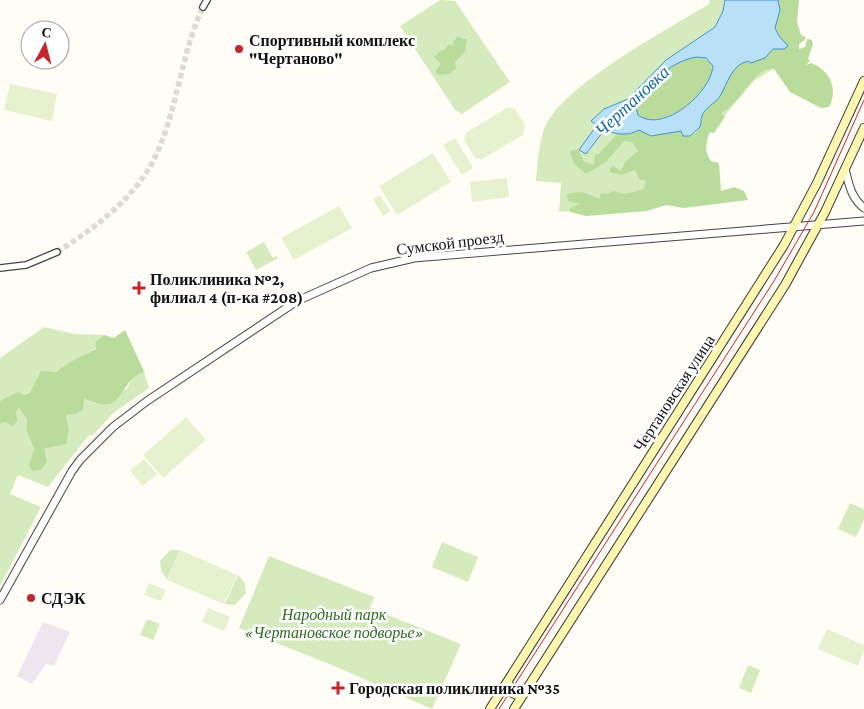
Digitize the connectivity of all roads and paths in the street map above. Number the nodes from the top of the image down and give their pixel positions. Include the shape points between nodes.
1 (207, 0) edge
2 (203, 7) tunnel mouth
3 (864, 81) edge
4 (864, 128) edge
5 (845, 169) junction
6 (864, 208) edge
7 (864, 221) edge
8 (818, 225) junction
9 (794, 227) junction
10 (57, 252) tunnel mouth
11 (0, 268) edge
12 (0, 600) edge
13 (508, 679) junction
14 (524, 694) junction
15 (490, 709) edge
16 (514, 709) edge

1 - 2 street
3 - 9 main road, Чертановская улица
4 - 5 main road
5 - 6 street via 851,192
5 - 8 main road
7 - 8 street, Сумской проезд
8 - 9 street, Сумской проезд
8 - 14 main road via 785,285
9 - 12 street, Сумской проезд via 414,258 371,268 310,294 146,401 94,445 66,480
9 - 13 main road, Чертановская улица
10 - 11 street via 26,265
13 - 14 main road via 510,692
13 - 15 main road, Чертановская улица
14 - 16 main road

